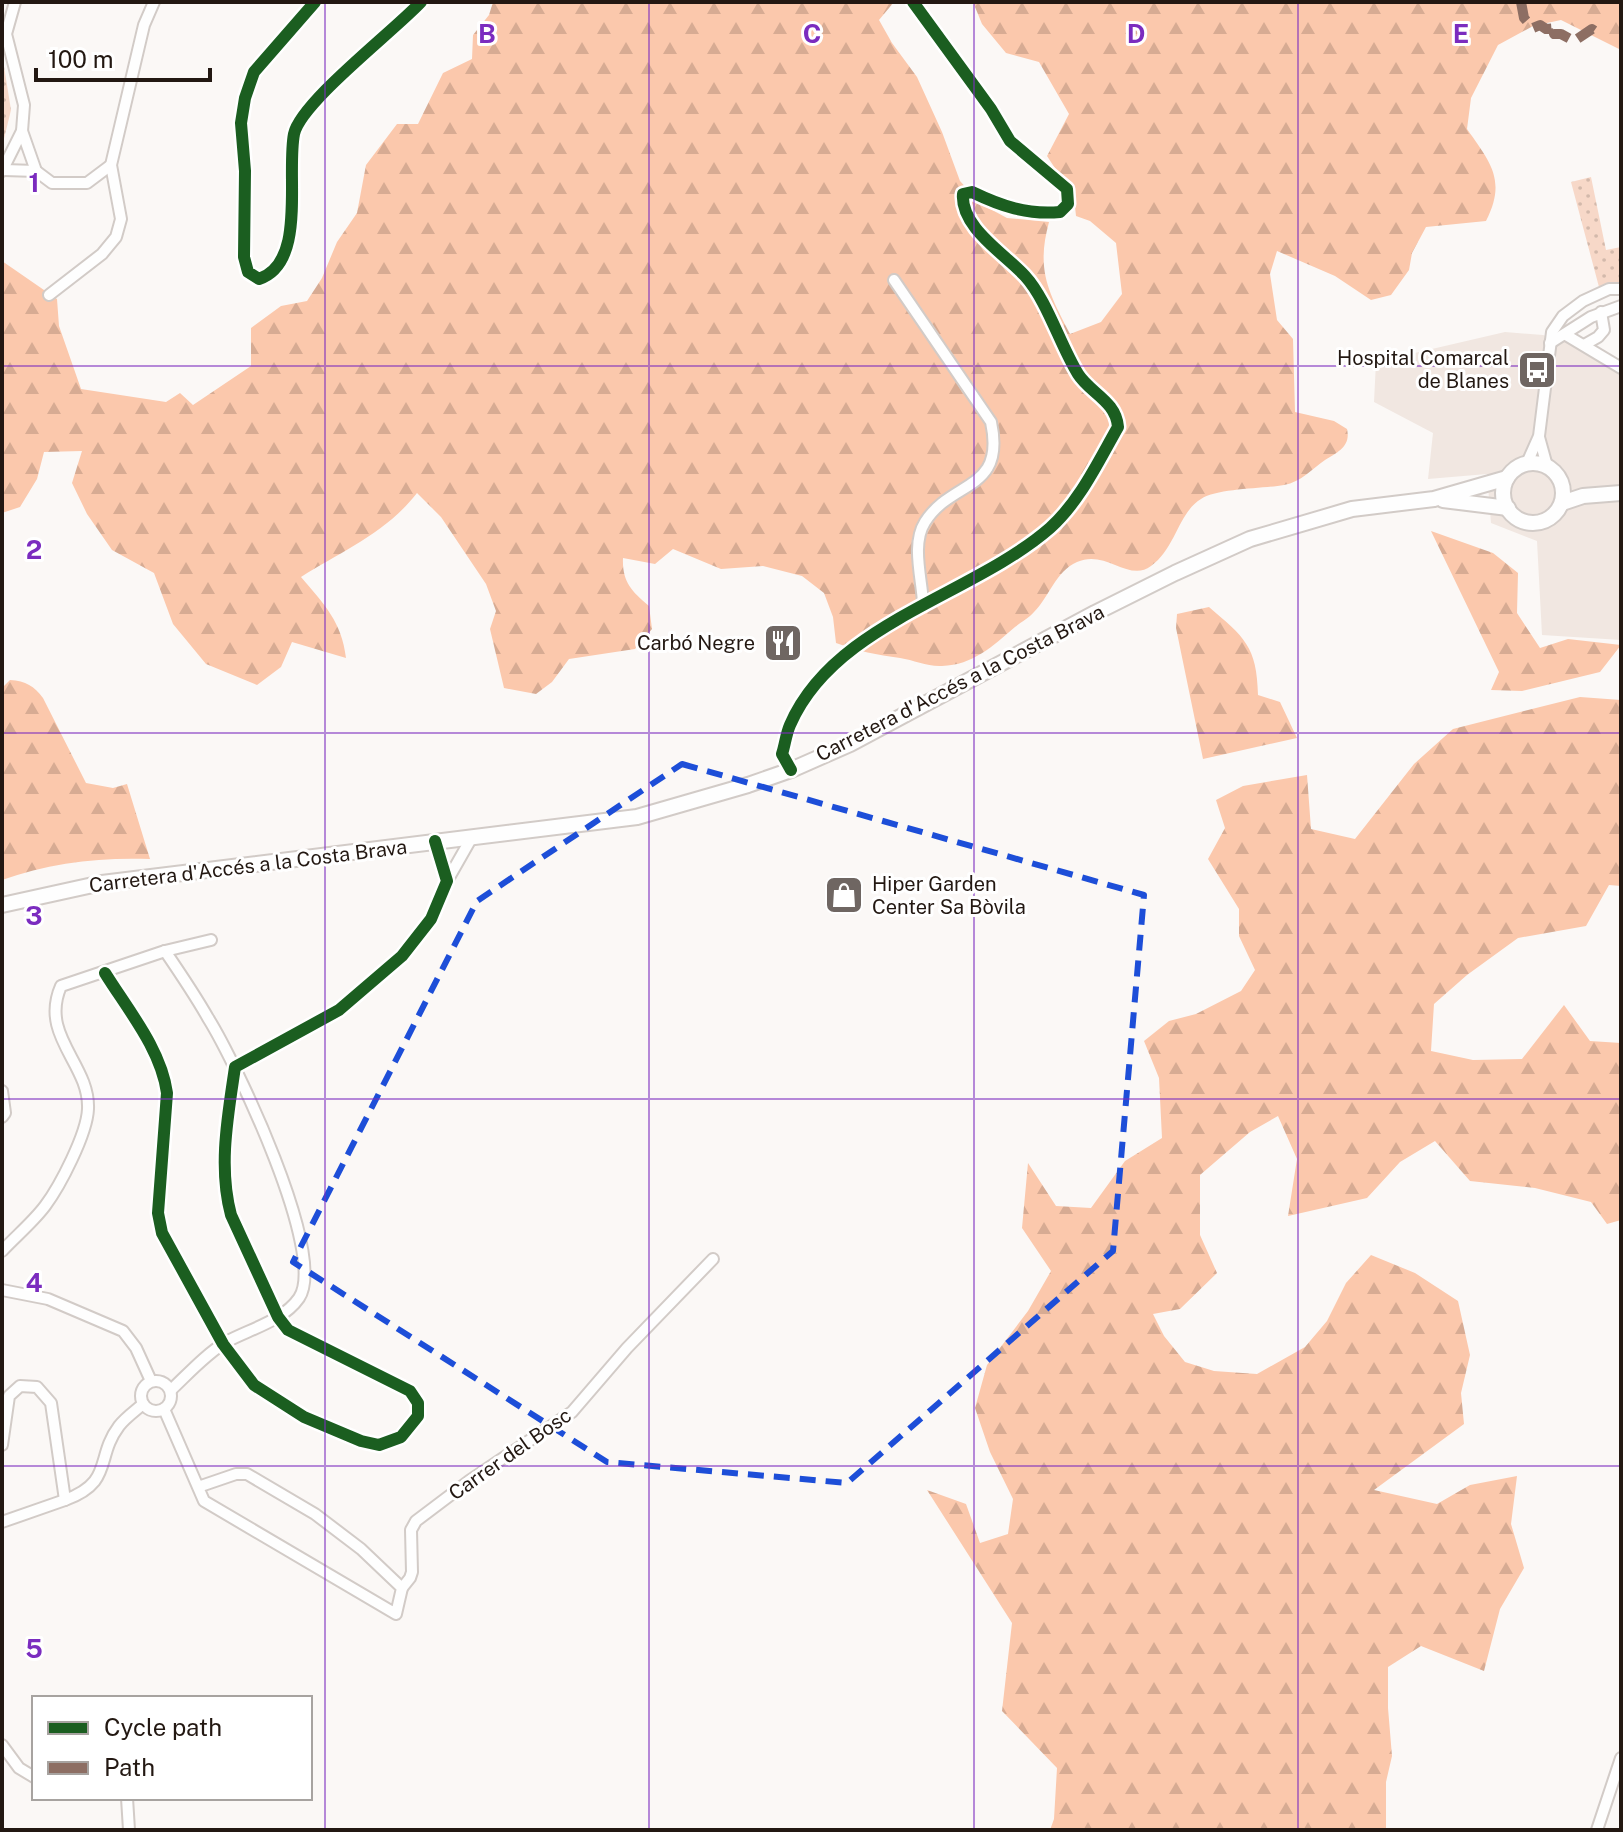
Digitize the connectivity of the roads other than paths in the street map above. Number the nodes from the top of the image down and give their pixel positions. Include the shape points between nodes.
1 (15, 2) edge
2 (154, 2) edge
3 (315, 2) edge
4 (421, 2) edge
5 (913, 2) edge
6 (22, 131) junction
7 (111, 165) junction
8 (3, 170) edge
9 (36, 171) junction
10 (894, 280) dead end
11 (1621, 289) edge
12 (49, 295) dead end
13 (1621, 306) edge
14 (1601, 312) junction
15 (1563, 316) junction
16 (1566, 335) junction
17 (1550, 343) junction
18 (1584, 345) junction
19 (1621, 368) edge
20 (1539, 436) junction
21 (1527, 463) junction
22 (1547, 466) junction
23 (1507, 478) junction
24 (1561, 480) junction
25 (1614, 493) edge
26 (1434, 499) junction
27 (1562, 503) junction
28 (1508, 508) junction
29 (923, 603) junction
30 (791, 770) junction
31 (472, 837) junction
32 (435, 841) junction
33 (447, 881) junction
34 (2, 905) edge
35 (211, 940) dead end
36 (165, 951) junction
37 (105, 973) junction
38 (235, 1067) junction
39 (2, 1091) edge
40 (2, 1117) edge
41 (2, 1251) edge
42 (713, 1259) dead end
43 (2, 1290) edge
44 (278, 1317) junction
45 (223, 1344) junction
46 (151, 1381) junction
47 (171, 1390) junction
48 (143, 1404) junction
49 (164, 1409) junction
50 (2, 1445) edge
51 (198, 1487) junction
52 (65, 1500) junction
53 (2, 1522) edge
54 (402, 1588) junction
55 (2, 1745) edge
56 (1621, 1758) edge
57 (32, 1776) edge
58 (127, 1800) edge
59 (129, 1830) edge
60 (1597, 1830) edge

1 - 6 street via 6,34 24,105
2 - 7 street
3 - 4 street via 254,72 245,98 244,257 248,272 259,279 271,275 283,259 291,228 294,131 307,108
5 - 29 street via 1010,141 1067,189 1068,204 1060,212 1005,207 972,192 963,194 962,203 974,226 1028,278 1079,377 1107,402 1118,427 1070,509 1047,530 1000,565
6 - 8 street
6 - 9 street
7 - 9 street via 87,183 52,183
7 - 12 street via 121,219 116,237
8 - 9 street
10 - 29 street via 991,422 995,441 993,462 923,524 918,548
11 - 15 street via 1595,295
13 - 14 street
14 - 16 street
14 - 18 street via 1604,330
15 - 16 street
15 - 17 street
16 - 17 street
16 - 18 street
17 - 20 street
18 - 19 street
20 - 21 street
20 - 22 street
21 - 22 main road
21 - 23 main road
22 - 24 main road
23 - 26 main road, Carretera d'Accés a la Costa Brava
23 - 28 main road via 1503,495
24 - 25 main road
24 - 27 main road
25 - 27 main road
26 - 28 main road, Carretera d'Accés a la Costa Brava
26 - 30 main road, Carretera d'Accés a la Costa Brava via 1352,509 1250,539
27 - 28 main road via 1550,518 1535,523
29 - 30 street via 854,647 812,688 790,725 782,754
30 - 31 main road, Carretera d'Accés a la Costa Brava via 637,817
31 - 32 main road, Carretera d'Accés a la Costa Brava
31 - 33 street
32 - 33 street
32 - 34 main road, Carretera d'Accés a la Costa Brava via 102,883
33 - 38 street via 431,919 402,956 339,1010
35 - 36 street
36 - 37 street
36 - 38 street
37 - 41 street via 61,986 54,1002 56,1025 83,1084 88,1109 80,1141 45,1206
37 - 45 street via 164,1075 158,1213 162,1233
38 - 44 street via 225,1135 226,1198
38 - 44 street via 293,1207 303,1257 303,1289
39 - 40 street
42 - 54 street, Carrer del Bosc via 572,1412 416,1521 411,1530 412,1572
43 - 46 street via 48,1299 123,1331
44 - 45 street
44 - 45 street via 288,1330 410,1391 418,1416 401,1437 379,1445 304,1417 254,1385
45 - 47 street
46 - 47 street via 163,1381
46 - 48 street via 141,1390
47 - 49 street
48 - 49 street via 152,1411
48 - 52 street via 118,1426 100,1475 82,1494
49 - 51 street
50 - 52 street via 9,1396 20,1386 37,1387 51,1403
51 - 54 street via 247,1474 315,1514
51 - 54 street via 204,1501 396,1614
52 - 53 street
55 - 57 street
56 - 60 street
58 - 59 street

